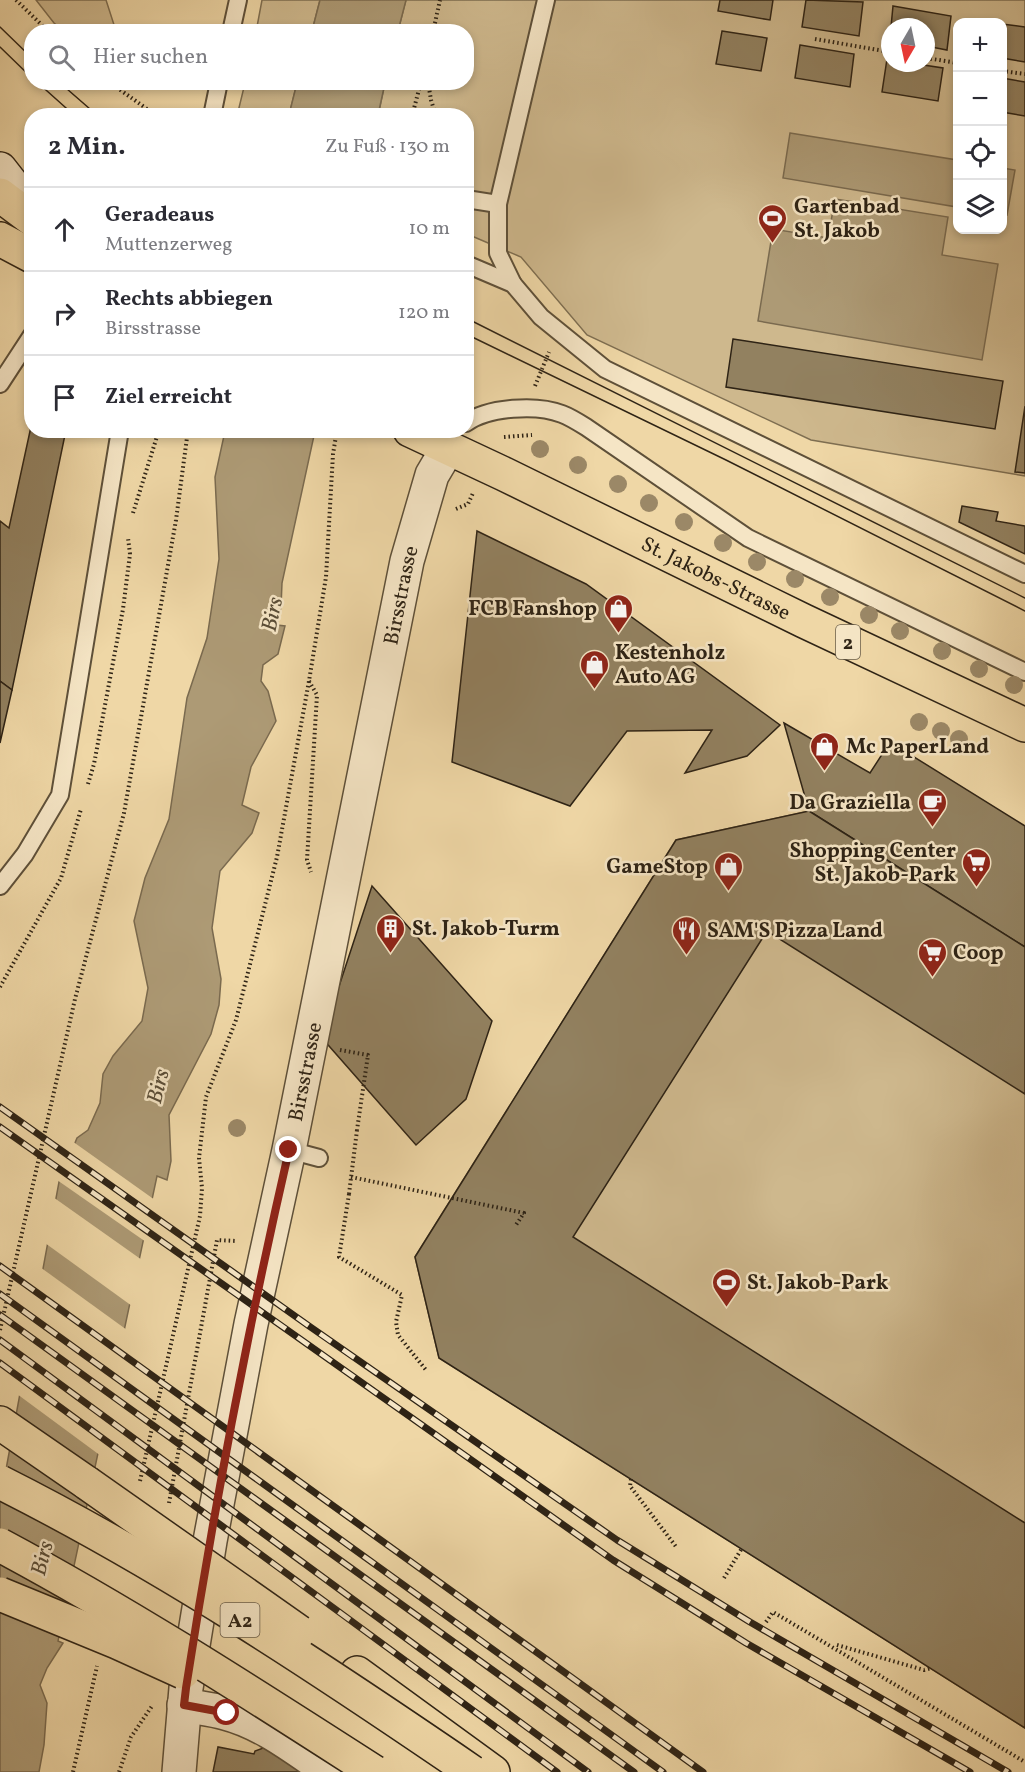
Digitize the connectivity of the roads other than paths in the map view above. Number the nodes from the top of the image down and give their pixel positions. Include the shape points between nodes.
1 (238, 0) edge
2 (546, 0) edge
3 (233, 24) edge
4 (217, 90) edge
5 (214, 108) edge
6 (0, 169) edge
7 (0, 195) edge
8 (24, 200) edge
9 (474, 200) edge
10 (498, 204) junction
11 (24, 213) edge
12 (0, 239) edge
13 (24, 252) edge
14 (474, 267) edge
15 (513, 284) junction
16 (24, 347) edge
17 (0, 384) edge
18 (474, 420) edge
19 (119, 438) edge
20 (455, 438) edge
21 (466, 438) edge
22 (1025, 574) edge
23 (1025, 672) edge
24 (1025, 725) edge
25 (0, 886) edge
26 (0, 1422) edge
27 (0, 1482) edge
28 (0, 1545) edge
29 (0, 1594) edge
30 (170, 1703) junction
31 (179, 1772) edge
32 (330, 1772) edge
33 (350, 1772) edge
34 (374, 1772) edge
35 (472, 1772) edge
36 (493, 1772) edge

1 - 3 lane
2 - 10 lane
4 - 5 lane
6 - 8 street
7 - 11 main road
9 - 10 lane
10 - 15 lane via 498,254
12 - 13 main road
14 - 15 lane
15 - 22 lane via 541,317 605,369
16 - 17 lane
18 - 23 lane via 534,408 562,414 748,538
19 - 25 lane via 60,795 25,854
20 - 30 street, Birsstrasse via 432,475 407,561 304,1154 267,1246 210,1541
21 - 24 main road, St. Jakobs-Strasse / 2
26 - 36 main road, bridge
27 - 35 main road, A2, bridge via 98,1534 290,1650
28 - 34 main road, A2, bridge via 226,1676
29 - 33 main road, bridge via 175,1668
30 - 31 street, Birsstrasse
30 - 32 street via 227,1713 254,1724

